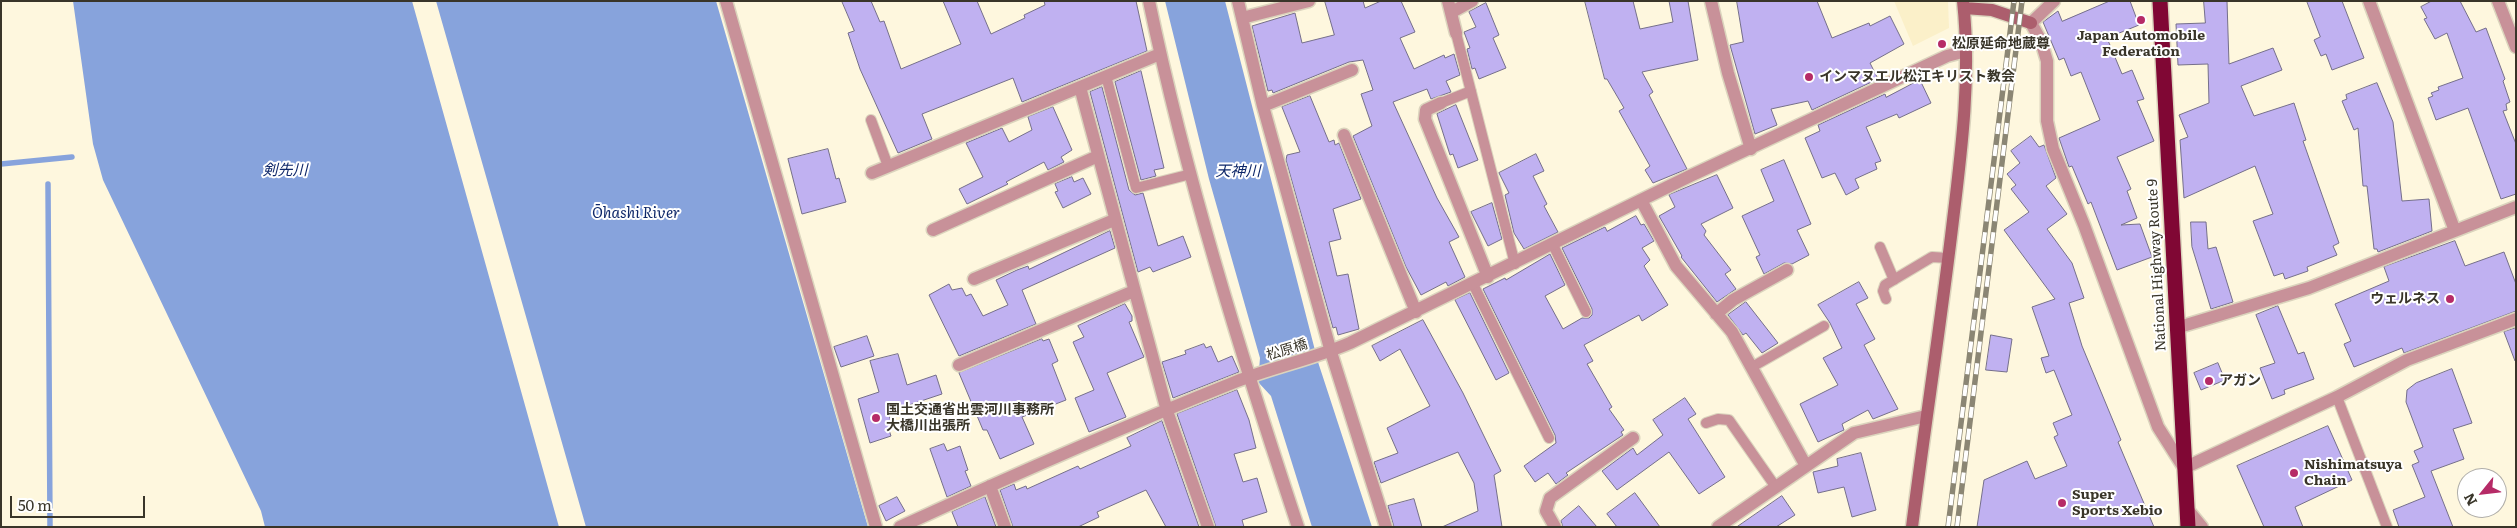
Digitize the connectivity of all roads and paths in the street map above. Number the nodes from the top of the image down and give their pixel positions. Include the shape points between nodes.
1 (726, 1) edge
2 (1149, 1) edge
3 (1238, 1) edge
4 (1309, 1) edge
5 (1472, 1) edge
6 (1711, 1) edge
7 (2054, 1) edge
8 (2160, 1) edge
9 (2369, 1) edge
10 (2498, 1) edge
11 (1963, 5) edge
12 (1450, 6) edge
13 (1242, 18) junction
14 (2031, 23) junction
15 (1456, 33) joint
16 (2516, 47) edge
17 (1966, 51) junction
18 (1160, 54) junction
19 (1352, 70) dead end
20 (1106, 76) junction
21 (1080, 87) junction
22 (1471, 91) junction
23 (1441, 103) joint
24 (1263, 106) junction
25 (871, 120) dead end
26 (1344, 135) dead end
27 (1751, 149) junction
28 (1098, 156) junction
29 (888, 166) junction
30 (872, 173) dead end
31 (1191, 174) junction
32 (1641, 200) junction
33 (2516, 206) edge
34 (1114, 220) junction
35 (932, 230) dead end
36 (2455, 230) junction
37 (1552, 245) junction
38 (1880, 247) dead end
39 (1948, 258) junction
40 (1515, 264) junction
41 (1786, 270) dead end
42 (1488, 277) junction
43 (974, 279) dead end
44 (1894, 280) junction
45 (1473, 284) junction
46 (1134, 291) junction
47 (1886, 299) dead end
48 (1416, 312) junction
49 (1586, 312) dead end
50 (1716, 314) junction
51 (2516, 320) edge
52 (1824, 326) dead end
53 (2176, 328) junction
54 (1329, 353) junction
55 (959, 365) dead end
56 (1752, 368) junction
57 (1253, 376) junction
58 (2337, 396) junction
59 (1167, 411) junction
60 (1926, 416) junction
61 (1706, 423) dead end
62 (1549, 438) dead end
63 (1633, 438) dead end
64 (1806, 466) junction
65 (2184, 468) junction
66 (990, 486) junction
67 (1775, 486) junction
68 (2188, 510) junction
69 (876, 527) edge
70 (900, 527) edge
71 (1005, 527) edge
72 (1208, 527) edge
73 (1298, 527) edge
74 (1386, 527) edge
75 (1555, 527) edge
76 (1718, 527) edge
77 (1912, 527) edge
78 (2188, 527) edge
79 (2202, 527) edge
80 (2386, 527) edge

1 - 69 street
2 - 18 street
3 - 13 street
4 - 13 street
5 - 12 street
6 - 27 street
7 - 14 street
8 - 53 highway, National Highway Route 9
9 - 36 street
10 - 16 street
11 - 14 street via 1992,10
11 - 17 street
12 - 15 street
13 - 24 street
14 - 65 street via 2048,61 2047,121 2053,149 2158,427
15 - 22 lane
17 - 27 street, 松原橋 via 1947,56
17 - 39 street via 1964,117
18 - 20 street
18 - 31 street
19 - 24 street
20 - 21 street
20 - 31 lane via 1136,188
21 - 28 street
21 - 29 street
22 - 23 lane
22 - 40 lane
23 - 42 street via 1426,110 1425,119
24 - 54 street
25 - 29 lane
26 - 48 street
27 - 32 street, 松原橋
28 - 34 street
28 - 35 street
29 - 30 street
31 - 57 street
32 - 37 street, 松原橋
32 - 50 street via 1676,266
33 - 36 street
34 - 43 street
34 - 46 street
36 - 53 street via 2309,288
37 - 40 street, 松原橋
37 - 49 lane
38 - 44 lane
39 - 44 lane via 1932,257
39 - 60 street
40 - 42 street, 松原橋
41 - 50 street via 1733,300
42 - 45 street, 松原橋
44 - 47 lane via 1883,288
45 - 48 street, 松原橋
45 - 62 lane
46 - 55 street
46 - 59 street
48 - 54 street, 松原橋
50 - 56 street via 1732,332
51 - 58 street via 2407,360
52 - 56 lane
53 - 65 highway, National Highway Route 9
54 - 57 street, 松原橋
54 - 74 street
56 - 64 street
57 - 59 street, 松原橋
57 - 73 street
58 - 65 street
58 - 80 lane
59 - 66 street, 松原橋
59 - 72 street
60 - 64 street via 1854,433
60 - 77 street
61 - 67 lane via 1718,418 1729,420
63 - 75 street via 1550,498 1546,511
64 - 67 street
65 - 68 highway, National Highway Route 9
66 - 70 street, 松原橋
66 - 71 street
67 - 76 street
68 - 78 highway, National Highway Route 9
68 - 79 street

